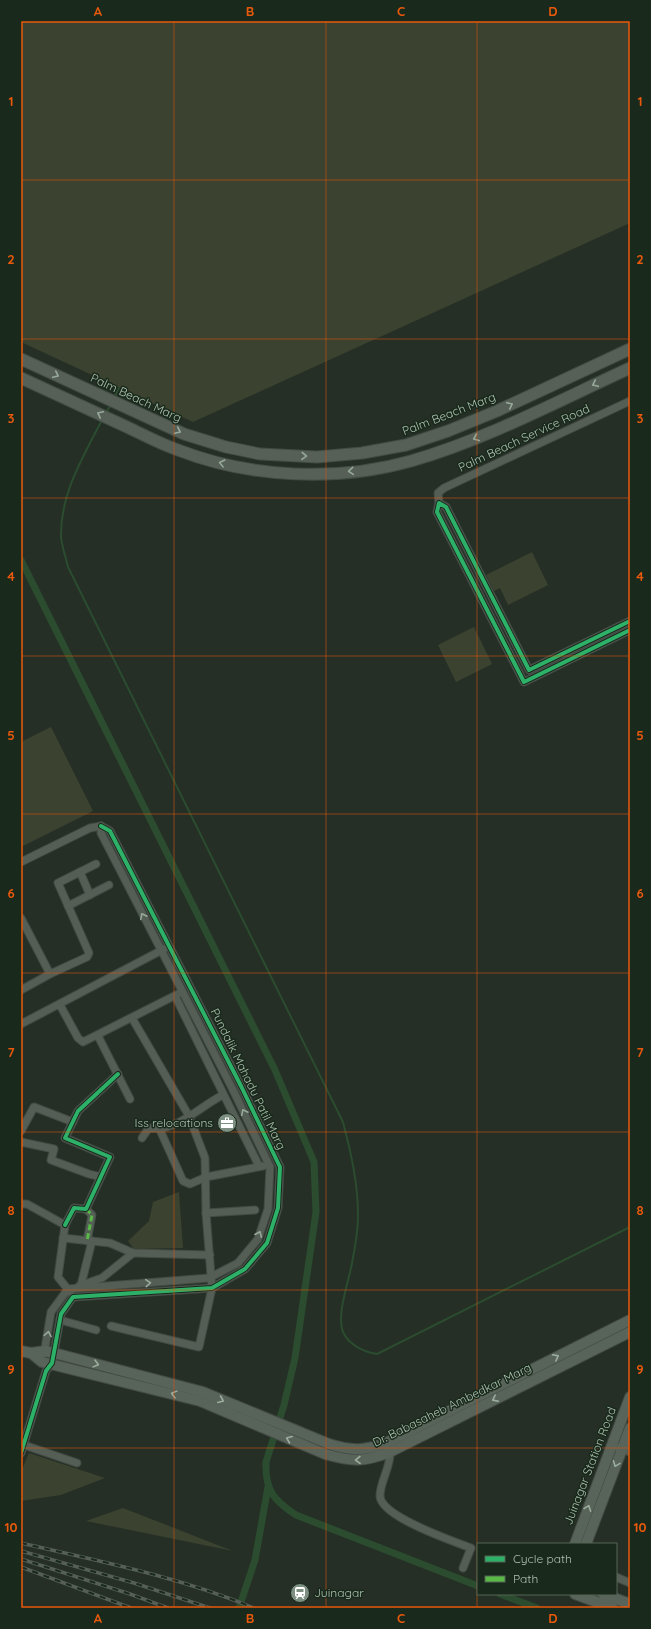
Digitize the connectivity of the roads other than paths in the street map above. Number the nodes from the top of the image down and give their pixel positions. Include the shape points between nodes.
1 (630, 349) edge
2 (21, 359) edge
3 (630, 368) edge
4 (21, 378) edge
5 (630, 401) edge
6 (439, 503) junction
7 (630, 621) edge
8 (630, 630) edge
9 (529, 670) junction
10 (524, 682) junction
11 (101, 826) junction
12 (21, 862) edge
13 (96, 864) dead end
14 (80, 872) junction
15 (109, 885) dead end
16 (90, 895) junction
17 (68, 906) junction
18 (21, 918) edge
19 (170, 946) junction
20 (160, 951) junction
21 (50, 974) junction
22 (191, 988) junction
23 (21, 990) edge
24 (183, 991) junction
25 (175, 996) junction
26 (60, 1005) junction
27 (132, 1018) junction
28 (21, 1024) edge
29 (98, 1036) junction
30 (118, 1074) junction
31 (223, 1095) junction
32 (130, 1099) dead end
33 (189, 1116) junction
34 (73, 1122) junction
35 (160, 1130) junction
36 (21, 1131) edge
37 (142, 1138) dead end
38 (21, 1142) edge
39 (260, 1166) junction
40 (270, 1167) junction
41 (280, 1167) junction
42 (101, 1177) junction
43 (206, 1177) junction
44 (21, 1204) edge
45 (86, 1209) junction
46 (255, 1210) dead end
47 (206, 1213) junction
48 (65, 1225) junction
49 (63, 1238) junction
50 (89, 1241) junction
51 (133, 1253) junction
52 (210, 1255) junction
53 (210, 1278) junction
54 (81, 1285) junction
55 (212, 1288) junction
56 (68, 1289) junction
57 (73, 1297) junction
58 (60, 1320) junction
59 (630, 1320) edge
60 (111, 1326) dead end
61 (96, 1330) dead end
62 (630, 1332) edge
63 (26, 1352) edge
64 (50, 1352) junction
65 (47, 1365) junction
66 (510, 1386) junction
67 (630, 1397) edge
68 (630, 1428) edge
69 (23, 1444) edge
70 (612, 1445) junction
71 (626, 1450) edge
72 (390, 1452) junction
73 (21, 1453) edge
74 (77, 1463) dead end
75 (574, 1543) edge
76 (586, 1543) edge
77 (463, 1568) dead end
78 (617, 1577) edge
79 (630, 1582) edge
80 (578, 1595) edge
81 (606, 1595) edge
82 (630, 1604) edge
83 (612, 1608) edge

2 -> 1 main road, Palm Beach Marg via 184,434 260,454 317,457 362,453 406,445 448,431
3 -> 4 main road via 454,447 410,461 364,470 317,474 258,471 222,464 178,450
5 - 6 street, Palm Beach Service Road via 444,488 438,493
6 - 9 street via 446,507
6 - 10 street via 437,512
7 - 9 street
8 - 10 street
9 - 10 street
11 - 12 street via 90,828
11 - 19 street, Pundalik Mahadu Patil Marg via 110,831
20 -> 11 street, Pundalik Mahadu Patil Marg via 101,833
13 - 14 street
14 - 16 street
14 - 17 street via 58,883
15 - 16 street
16 - 17 street
17 - 21 street via 89,954
18 - 21 street
19 - 20 street
19 - 22 street, Pundalik Mahadu Patil Marg
20 - 24 street, Pundalik Mahadu Patil Marg
20 - 26 street
21 - 23 street
22 - 24 street
22 - 41 street, Pundalik Mahadu Patil Marg
24 - 25 street
40 -> 24 street, Pundalik Mahadu Patil Marg
25 - 27 street
25 - 31 street
26 - 28 street
26 - 29 street via 80,1040 87,1042
27 - 29 street
27 - 33 street
29 - 30 street
30 - 32 street
30 - 34 street via 78,1111
31 - 33 street
31 - 39 street
33 - 35 street
33 - 43 street via 205,1158
34 - 36 street via 34,1107
34 - 42 street via 65,1138 110,1157
35 - 37 street via 149,1128
35 - 43 street via 183,1181 190,1184
38 - 42 street via 54,1149 51,1160
39 - 40 street
39 - 43 street
40 - 41 street
53 -> 40 street, Pundalik Mahadu Patil Marg via 238,1263 258,1239 268,1209
41 - 55 street, Pundalik Mahadu Patil Marg via 278,1208 267,1243 245,1269
42 - 45 street
43 - 47 street
44 - 48 street via 27,1204
45 - 48 street via 74,1208
45 - 50 street via 92,1214
46 - 47 street
47 - 52 street
48 - 49 street
49 - 50 street
49 - 56 street via 58,1278
50 - 51 street via 110,1243
50 - 54 street
51 - 52 street
51 - 54 street via 102,1278
52 - 53 street
53 - 55 street
56 -> 53 street, Pundalik Mahadu Patil Marg
54 - 56 street
55 - 57 street, Pundalik Mahadu Patil Marg
55 - 60 street via 200,1347
56 - 57 street
64 -> 56 street via 52,1312
57 - 58 street via 61,1314
58 - 61 street
58 - 64 street
66 -> 59 main road, Dr. Babasaheb Ambedkar Marg
62 - 66 main road, Dr. Babasaheb Ambedkar Marg
63 - 64 main road, Dr. Babasaheb Ambedkar Marg
63 - 65 main road, Dr. Babasaheb Ambedkar Marg
64 - 65 street
64 -> 66 main road, Dr. Babasaheb Ambedkar Marg via 203,1392 348,1450 368,1449 386,1443
65 - 69 street
72 -> 65 main road, Dr. Babasaheb Ambedkar Marg via 370,1460 347,1460 325,1454 200,1401
66 -> 72 main road, Dr. Babasaheb Ambedkar Marg
67 - 70 main road, Juinagar Station Road
68 - 71 main road, Juinagar Station Road
69 - 73 street
69 - 74 street
70 - 71 street
75 -> 70 main road, Juinagar Station Road
71 -> 76 main road, Juinagar Station Road
72 - 77 street via 389,1465 380,1493 382,1503 422,1529 471,1548
78 - 79 street
80 - 83 main road
81 - 82 main road

